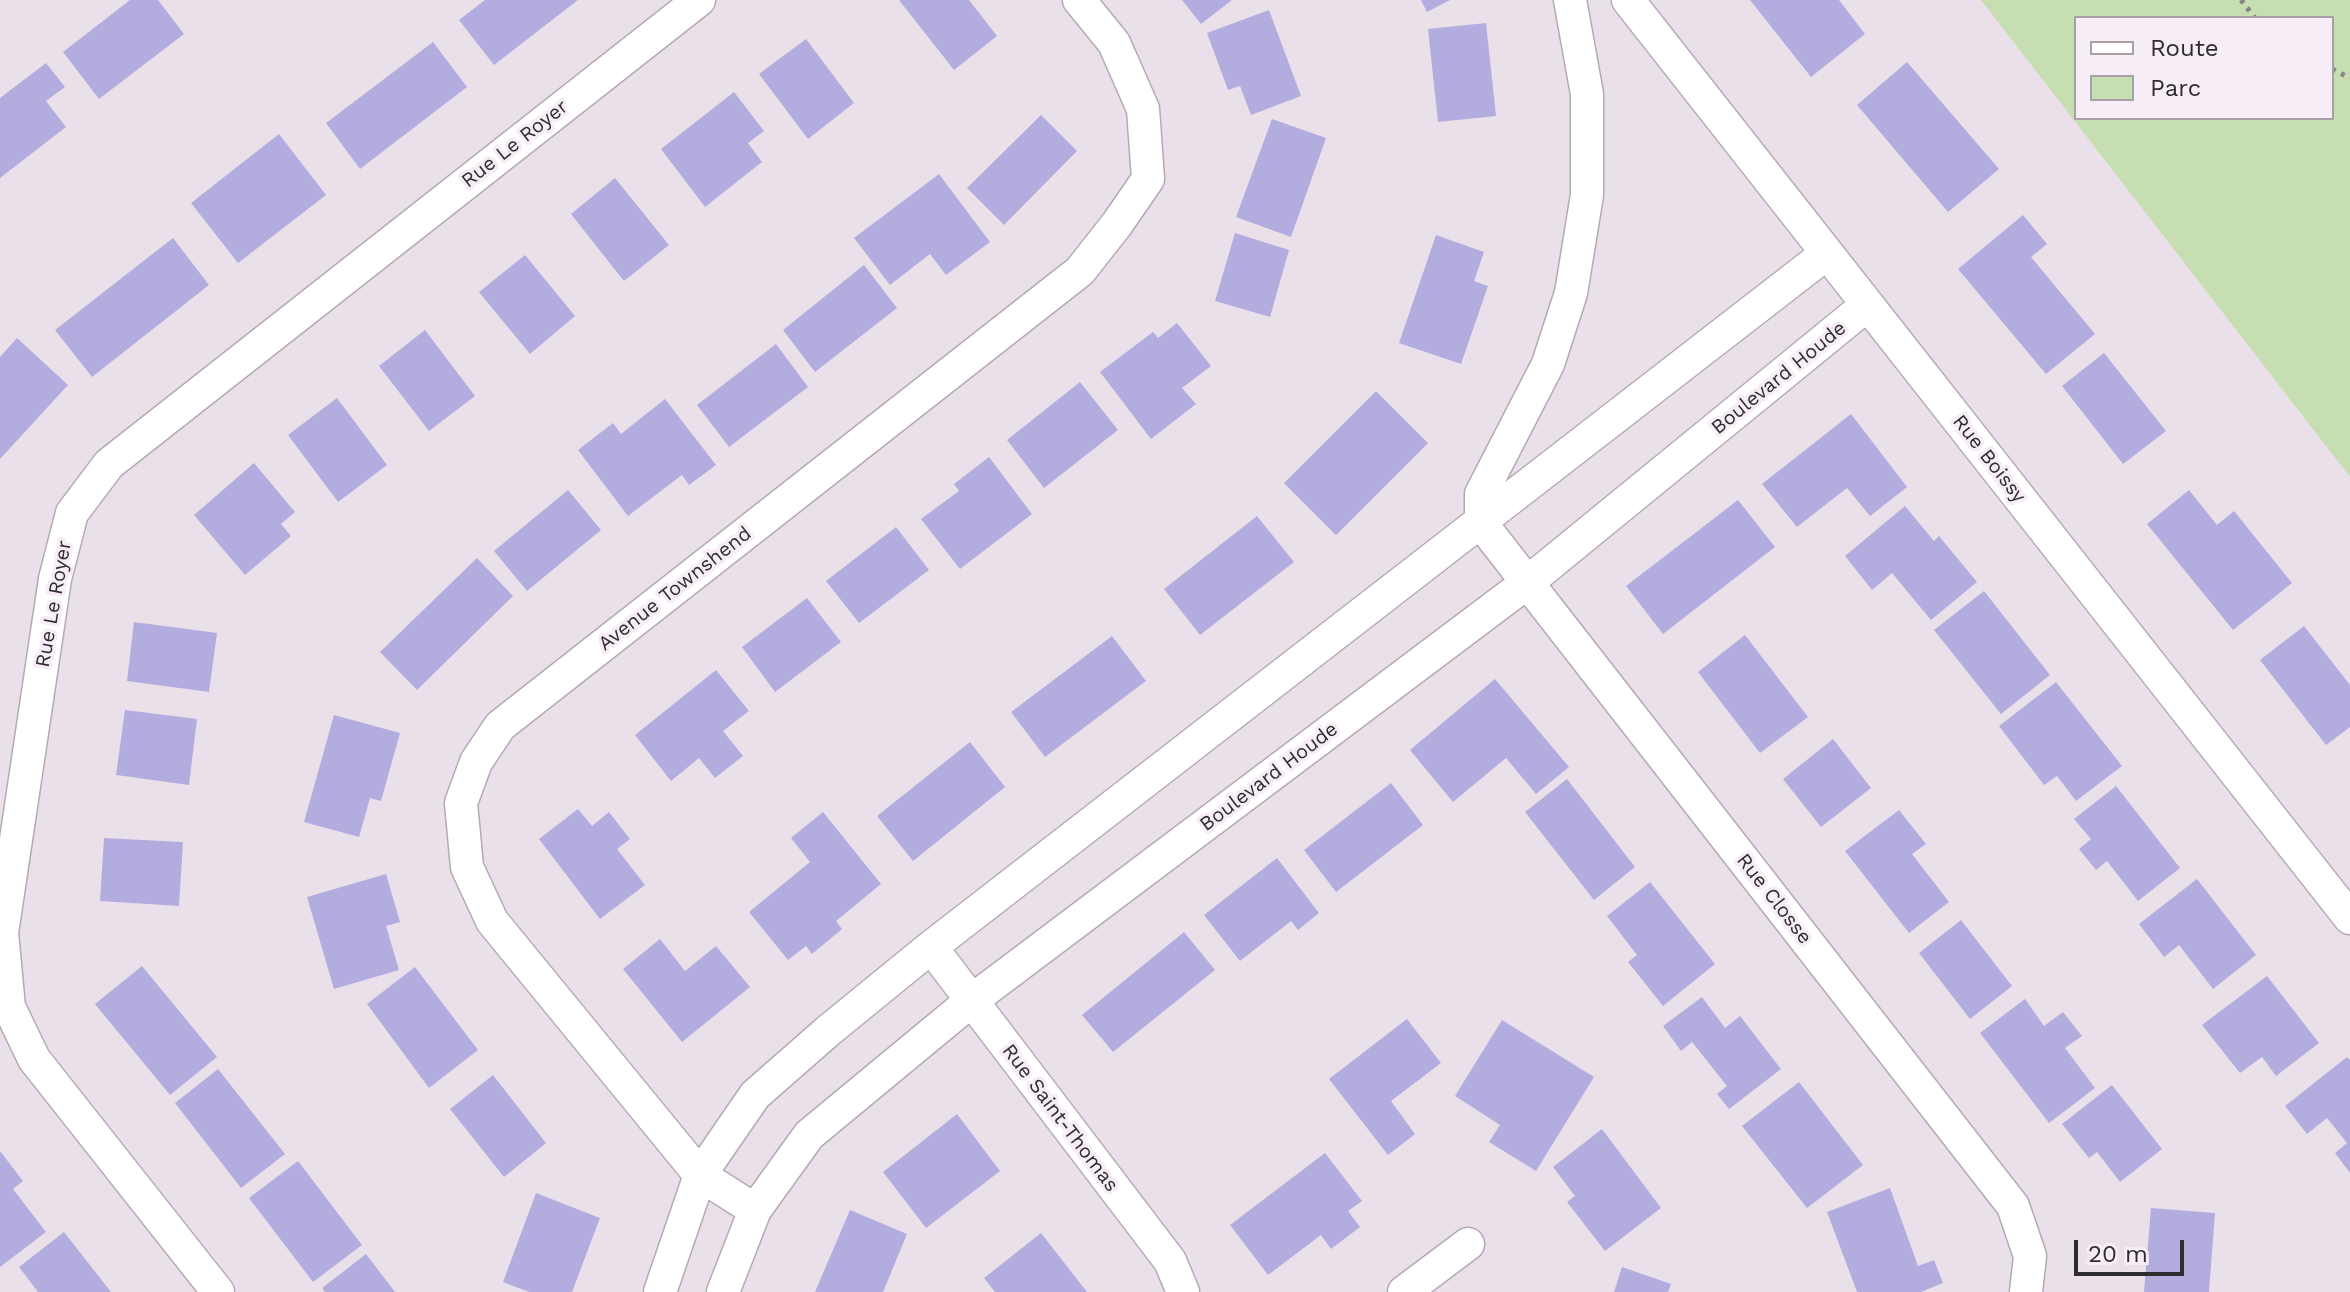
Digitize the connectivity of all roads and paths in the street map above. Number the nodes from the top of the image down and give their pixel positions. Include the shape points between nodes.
1 (699, 0) edge
2 (1079, 0) edge
3 (1570, 0) edge
4 (1628, 0) edge
5 (2241, 0) edge
6 (2253, 16) edge
7 (1826, 254) junction
8 (1867, 305) junction
9 (1481, 523) junction
10 (1528, 582) junction
11 (2350, 918) edge
12 (931, 947) junction
13 (971, 1001) junction
14 (700, 1175) junction
15 (755, 1210) junction
16 (1468, 1244) dead end
17 (218, 1292) edge
18 (660, 1292) edge
19 (723, 1292) edge
20 (1183, 1292) edge
21 (1404, 1292) edge
22 (2026, 1292) edge

1 - 17 street, Rue Le Royer via 109,464 72,513 55,579 2,933 9,1007 34,1059
2 - 14 street, Avenue Townshend via 1114,43 1143,109 1148,179 1108,236 1080,271 500,726 476,762 461,803 467,867 492,921
3 - 9 street via 1587,94 1587,195 1571,293 1548,364 1481,494
4 - 7 street, Rue Boissy
5 - 6 path
7 - 8 street, Rue Boissy
7 - 9 street
8 - 10 street, Boulevard Houde
8 - 11 street, Rue Boissy
9 - 10 street, Rue Closse
9 - 12 street
10 - 13 street, Boulevard Houde
10 - 22 street, Rue Closse via 2013,1206 2030,1256
12 - 13 street, Rue Saint-Thomas
12 - 14 street via 755,1095
13 - 15 street, Boulevard Houde via 809,1135
13 - 20 street, Rue Saint-Thomas via 1170,1261
14 - 15 street, Avenue Townshend
14 - 18 street
15 - 19 street, Boulevard Houde
16 - 21 street

